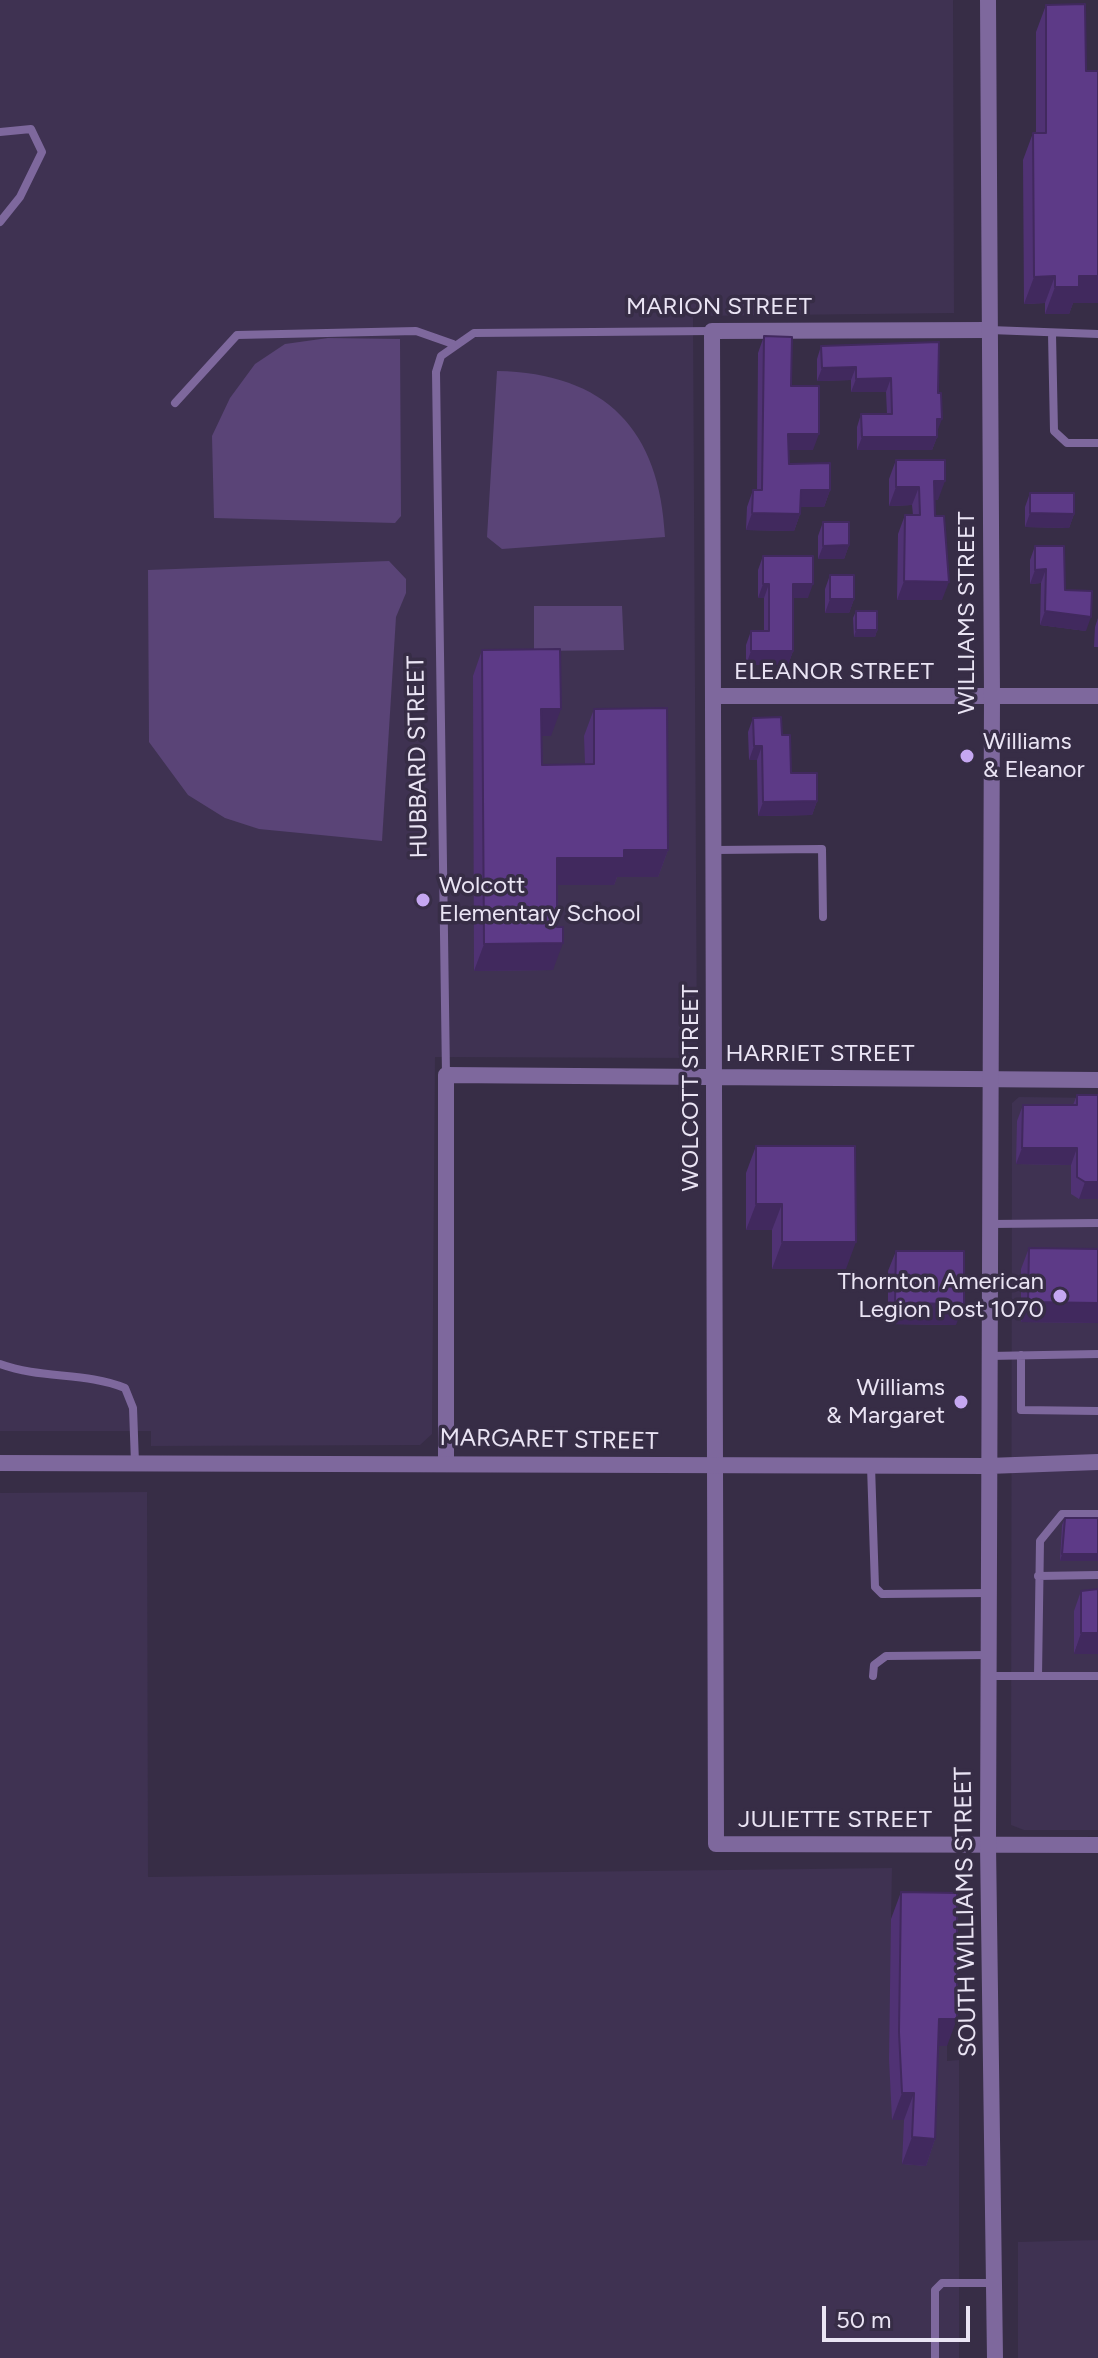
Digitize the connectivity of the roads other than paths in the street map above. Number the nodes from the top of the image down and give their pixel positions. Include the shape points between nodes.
1 (988, 0) edge
2 (0, 132) edge
3 (0, 222) edge
4 (989, 330) junction
5 (712, 331) junction
6 (1052, 334) junction
7 (1098, 334) edge
8 (453, 344) junction
9 (175, 403) dead end
10 (1098, 443) edge
11 (715, 696) junction
12 (992, 696) junction
13 (1098, 696) edge
14 (715, 850) junction
15 (823, 917) dead end
16 (446, 1075) junction
17 (715, 1077) junction
18 (990, 1079) junction
19 (1098, 1080) edge
20 (1098, 1223) edge
21 (989, 1224) junction
22 (1098, 1354) edge
23 (1021, 1355) junction
24 (989, 1356) junction
25 (0, 1364) edge
26 (1098, 1411) edge
27 (446, 1462) junction
28 (1098, 1462) edge
29 (0, 1463) edge
30 (135, 1463) junction
31 (716, 1466) junction
32 (871, 1466) junction
33 (988, 1466) junction
34 (1098, 1514) edge
35 (1098, 1575) edge
36 (1038, 1576) junction
37 (988, 1593) junction
38 (988, 1655) junction
39 (873, 1676) dead end
40 (988, 1676) junction
41 (1038, 1676) junction
42 (1098, 1676) edge
43 (716, 1844) joint
44 (988, 1845) junction
45 (1098, 1845) edge
46 (994, 2283) junction
47 (935, 2358) edge
48 (995, 2358) edge

1 - 4 street, WILLIAMS STREET
2 - 3 lane via 31,129 42,152 20,197
4 - 5 street, MARION STREET
4 - 6 lane
4 - 12 street, WILLIAMS STREET
5 - 8 lane, MARION STREET via 474,333
5 - 11 street, WOLCOTT STREET
6 - 7 lane
6 - 10 lane via 1054,431 1067,443
8 - 9 lane via 416,331 237,335
8 - 16 lane, HUBBARD STREET via 441,356 436,372
11 - 12 street, ELEANOR STREET
11 - 14 street, WOLCOTT STREET
12 - 13 street, ELEANOR STREET
12 - 18 street, WILLIAMS STREET
14 - 15 lane via 822,849
14 - 17 street, WOLCOTT STREET
16 - 17 street, HARRIET STREET
16 - 27 street, HUBBARD STREET
17 - 18 street, HARRIET STREET
17 - 31 street, WOLCOTT STREET
18 - 19 street, HARRIET STREET
18 - 21 street, WILLIAMS STREET
20 - 21 lane
21 - 24 street, WILLIAMS STREET
22 - 23 lane
23 - 24 lane
23 - 26 lane via 1021,1410
24 - 33 street, WILLIAMS STREET
25 - 30 lane via 125,1388 133,1408
27 - 30 street, MARGARET STREET
27 - 31 street, MARGARET STREET
28 - 33 street, MARGARET STREET
29 - 30 street, MARGARET STREET
31 - 32 street, MARGARET STREET
31 - 43 street, WOLCOTT STREET
32 - 33 street, MARGARET STREET
32 - 37 lane via 875,1587 882,1594
33 - 37 street, SOUTH WILLIAMS STREET
34 - 36 lane via 1062,1514 1050,1525 1040,1541
35 - 36 lane
36 - 41 lane
37 - 38 street, SOUTH WILLIAMS STREET
38 - 39 lane via 886,1656 874,1665
38 - 40 street, SOUTH WILLIAMS STREET
40 - 41 lane
40 - 44 street, SOUTH WILLIAMS STREET
41 - 42 lane
43 - 44 street, JULIETTE STREET
44 - 45 street, JULIETTE STREET
44 - 46 street, SOUTH WILLIAMS STREET
46 - 47 lane via 942,2283 935,2290
46 - 48 street, SOUTH WILLIAMS STREET

